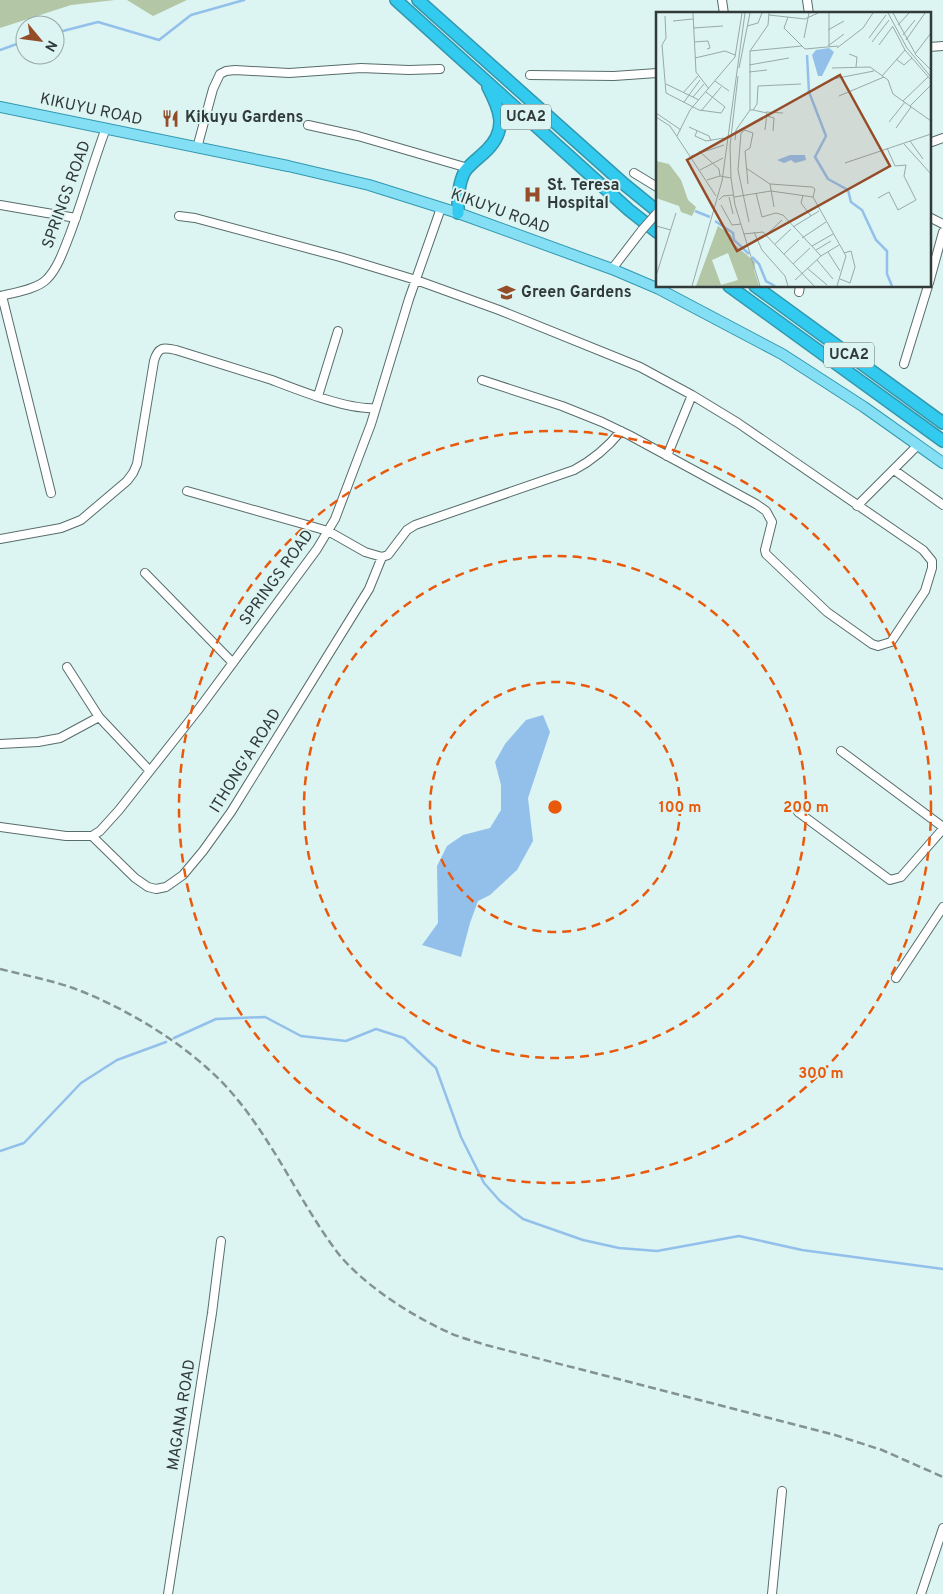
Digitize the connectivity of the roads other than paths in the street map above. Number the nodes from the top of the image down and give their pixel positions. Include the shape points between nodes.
1 (396, 0) edge
2 (418, 0) edge
3 (943, 46) edge
4 (930, 47) edge
5 (440, 69) dead end
6 (656, 73) edge
7 (530, 75) dead end
8 (485, 81) junction
9 (0, 107) edge
10 (308, 125) dead end
11 (106, 128) junction
12 (943, 138) edge
13 (930, 144) edge
14 (198, 148) junction
15 (468, 168) junction
16 (634, 173) dead end
17 (656, 186) edge
18 (0, 205) edge
19 (441, 208) junction
20 (656, 211) edge
21 (458, 213) junction
22 (656, 213) edge
23 (179, 216) dead end
24 (76, 218) junction
25 (930, 218) edge
26 (943, 224) edge
27 (656, 231) edge
28 (943, 232) edge
29 (940, 258) edge
30 (612, 269) junction
31 (416, 280) junction
32 (930, 283) edge
33 (656, 288) edge
34 (657, 288) edge
35 (732, 288) edge
36 (757, 288) edge
37 (928, 288) edge
38 (1, 296) edge
39 (338, 331) dead end
40 (904, 364) dead end
41 (482, 380) dead end
42 (692, 395) junction
43 (318, 396) junction
44 (376, 408) junction
45 (943, 423) edge
46 (621, 431) junction
47 (943, 441) edge
48 (918, 445) junction
49 (667, 456) junction
50 (943, 463) edge
51 (894, 470) junction
52 (187, 491) dead end
53 (51, 493) dead end
54 (943, 505) edge
55 (857, 506) junction
56 (328, 531) junction
57 (0, 539) edge
58 (382, 557) junction
59 (145, 573) dead end
60 (233, 663) junction
61 (67, 666) dead end
62 (99, 717) junction
63 (0, 744) edge
64 (841, 751) dead end
65 (149, 770) junction
66 (798, 812) dead end
67 (0, 827) edge
68 (943, 828) edge
69 (92, 836) junction
70 (943, 907) edge
71 (896, 978) dead end
72 (222, 1241) dead end
73 (782, 1491) dead end
74 (943, 1528) edge
75 (168, 1594) edge
76 (772, 1594) edge
77 (921, 1594) edge

1 - 8 highway, UCA2
2 - 20 highway, UCA2
3 - 4 street
5 - 14 street via 362,68 289,73 226,71 220,74 213,89
6 - 7 street
8 - 15 highway via 499,110 499,131 496,140
8 - 27 highway, UCA2
9 - 11 main road, KIKUYU ROAD
10 - 15 street
11 - 14 main road, KIKUYU ROAD
11 - 24 street, SPRINGS ROAD
12 - 13 street
14 - 19 main road, KIKUYU ROAD via 370,186
15 - 21 highway via 458,192
16 - 17 street
18 - 24 street
19 - 21 main road, KIKUYU ROAD
19 - 31 street, SPRINGS ROAD
21 - 30 main road, KIKUYU ROAD
22 - 30 street, bridge
23 - 31 street via 196,218
24 - 38 street, SPRINGS ROAD via 65,247 47,279 39,285
25 - 26 street
28 - 29 street
29 - 32 street
30 - 33 main road, KIKUYU ROAD
31 - 42 street via 611,354
31 - 44 street, SPRINGS ROAD
34 - 48 main road, KIKUYU ROAD via 766,346
35 - 47 highway, UCA2
36 - 45 highway, UCA2
37 - 40 street
38 - 53 street
39 - 43 street
41 - 46 street via 562,406
42 - 49 street
42 - 55 street
43 - 44 street
43 - 57 street via 195,356 161,349 154,361 137,464 127,481 81,520
44 - 56 street, SPRINGS ROAD
46 - 49 street
46 - 58 street via 601,453 574,470 411,527 388,555
48 - 50 main road, KIKUYU ROAD
48 - 51 street
49 - 55 street via 766,511 772,522 766,554 827,612 878,646 891,642 925,591 932,561 923,550
51 - 54 street
51 - 55 street
52 - 56 street
56 - 58 street via 365,552
56 - 60 street, SPRINGS ROAD
58 - 69 street, ITHONG'A ROAD via 369,589 231,812 182,876 166,887 148,887
59 - 60 street
60 - 65 street, SPRINGS ROAD
61 - 62 street
62 - 63 street via 60,738
62 - 65 street
64 - 68 street
65 - 69 street, SPRINGS ROAD via 119,810
66 - 68 street via 890,880 901,877
67 - 69 street via 66,836
70 - 71 street
72 - 75 street, MAGANA ROAD
73 - 76 street
74 - 77 street

